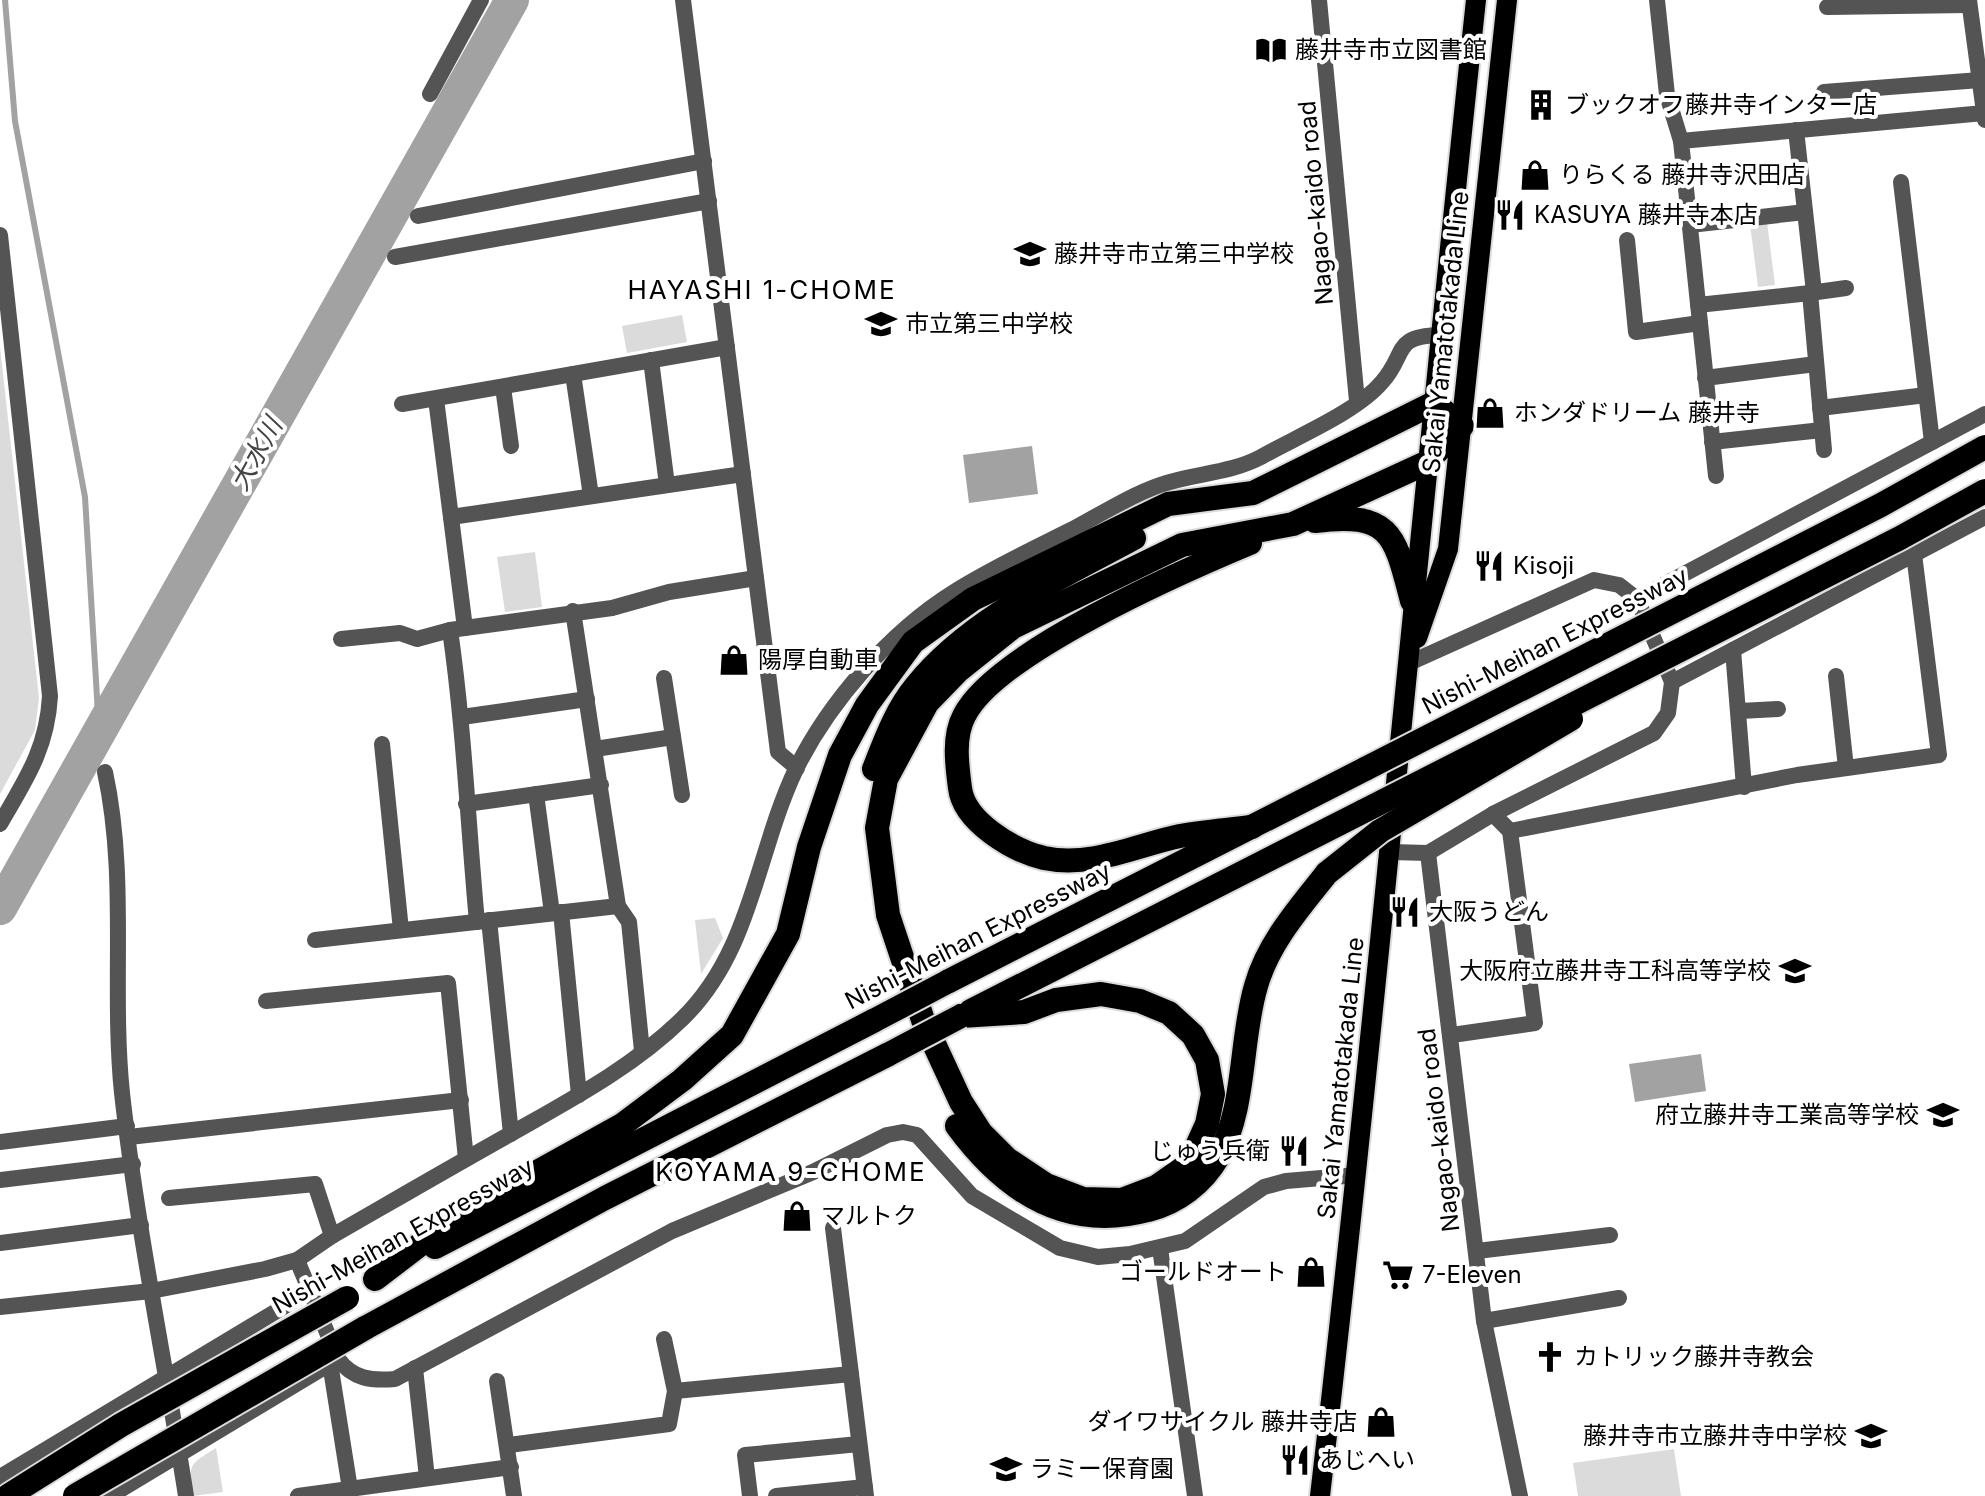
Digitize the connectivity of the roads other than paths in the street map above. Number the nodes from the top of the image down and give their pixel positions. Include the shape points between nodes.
1 (481, 0) edge
2 (683, 0) edge
3 (1319, 0) edge
4 (1476, 0) edge
5 (1507, 0) edge
6 (1657, 0) edge
7 (1969, 2) edge
8 (1827, 7) dead end
9 (1980, 80) junction
10 (1824, 92) dead end
11 (430, 94) dead end
12 (1984, 113) edge
13 (1985, 120) edge
14 (1796, 130) junction
15 (1681, 141) junction
16 (704, 161) junction
17 (1901, 182) dead end
18 (709, 201) junction
19 (1805, 212) junction
20 (418, 216) dead end
21 (1690, 225) junction
22 (0, 235) edge
23 (1627, 240) dead end
24 (395, 257) dead end
25 (1846, 288) dead end
26 (1812, 292) junction
27 (1698, 305) junction
28 (1700, 323) junction
29 (1440, 335) junction
30 (727, 347) junction
31 (651, 360) junction
32 (1816, 364) junction
33 (573, 374) junction
34 (1705, 378) junction
35 (503, 387) junction
36 (1926, 395) junction
37 (436, 399) junction
38 (1357, 401) junction
39 (1434, 403) junction
40 (402, 404) dead end
41 (1820, 408) junction
42 (1985, 414) edge
43 (1462, 426) junction
44 (1822, 430) junction
45 (1712, 442) junction
46 (1932, 442) junction
47 (511, 446) dead end
48 (1985, 447) edge
49 (1824, 450) dead end
50 (1426, 463) junction
51 (743, 474) junction
52 (1716, 476) dead end
53 (667, 485) junction
54 (1985, 491) edge
55 (591, 496) junction
56 (1211, 496) junction
57 (451, 517) junction
58 (1985, 517) edge
59 (1293, 524) junction
60 (1914, 554) junction
61 (756, 578) junction
62 (1637, 599) junction
63 (1412, 601) junction
64 (573, 611) junction
65 (458, 629) junction
66 (341, 639) dead end
67 (1733, 650) junction
68 (1407, 664) junction
69 (1645, 667) junction
70 (1836, 676) dead end
71 (664, 678) dead end
72 (1672, 682) junction
73 (587, 699) junction
74 (1778, 709) dead end
75 (1740, 711) junction
76 (462, 717) junction
77 (673, 737) junction
78 (382, 744) dead end
79 (595, 749) junction
80 (797, 768) junction
81 (1846, 768) junction
82 (105, 772) dead end
83 (601, 785) junction
84 (1744, 787) junction
85 (536, 794) junction
86 (682, 795) dead end
87 (466, 804) junction
88 (1493, 814) junction
89 (0, 824) edge
90 (1252, 827) junction
91 (1510, 831) junction
92 (1391, 852) junction
93 (1428, 853) junction
94 (618, 906) junction
95 (556, 913) junction
96 (483, 921) junction
97 (401, 930) junction
98 (315, 940) dead end
99 (266, 1001) dead end
100 (961, 1016) junction
101 (1452, 1035) junction
102 (642, 1051) junction
103 (579, 1095) junction
104 (461, 1100) junction
105 (128, 1132) junction
106 (511, 1134) junction
107 (0, 1142) edge
108 (466, 1159) junction
109 (133, 1164) junction
110 (1357, 1175) junction
111 (0, 1180) edge
112 (169, 1198) dead end
113 (141, 1225) junction
114 (833, 1228) dead end
115 (1610, 1235) dead end
116 (332, 1236) junction
117 (0, 1243) edge
118 (1160, 1248) junction
119 (1477, 1251) junction
120 (297, 1260) junction
121 (375, 1279) junction
122 (151, 1291) junction
123 (310, 1291) junction
124 (1619, 1298) dead end
125 (0, 1307) edge
126 (1484, 1321) junction
127 (664, 1339) dead end
128 (334, 1361) junction
129 (415, 1368) junction
130 (851, 1374) junction
131 (166, 1376) junction
132 (497, 1381) dead end
133 (675, 1391) junction
134 (859, 1444) junction
135 (509, 1445) junction
136 (180, 1454) junction
137 (511, 1467) junction
138 (0, 1477) edge
139 (427, 1478) junction
140 (350, 1489) junction
141 (865, 1492) edge
142 (8, 1496) edge
143 (75, 1496) edge
144 (110, 1496) edge
145 (186, 1496) edge
146 (298, 1496) edge
147 (514, 1496) edge
148 (750, 1496) edge
149 (776, 1496) edge
150 (1195, 1496) edge
151 (1320, 1496) edge
152 (1520, 1496) edge

1 - 11 street
2 - 16 street
3 - 38 street, Nagao-kaido road
4 - 29 main road, Sakai Yamatotakada Line
5 - 43 main road, Sakai Yamatotakada Line
6 - 15 street via 1667,95
7 - 8 street
7 - 9 street
9 - 10 street
9 - 12 street
12 - 13 street
12 - 14 street
14 - 15 street
14 - 19 street
15 - 21 street
16 - 18 street
16 - 20 street
17 - 36 street
18 - 24 street
18 - 30 street
19 - 21 street
19 - 26 street
21 - 27 street
22 - 89 street via 50,696 39,757
23 - 28 street via 1636,332
25 - 26 street
26 - 27 street
26 - 32 street
27 - 28 street
28 - 34 street
29 - 38 street via 1409,340 1382,383
29 - 39 main road, Sakai Yamatotakada Line
30 - 31 street
30 - 51 street
31 - 33 street
31 - 53 street
32 - 34 street
32 - 41 street
33 - 35 street
33 - 55 street
34 - 45 street
35 - 37 street
35 - 47 street
36 - 41 street
36 - 46 street
37 - 40 street
37 - 57 street
38 - 80 street via 1255,460 1159,485 952,593 914,621 867,669
39 - 43 highway
39 - 50 main road, Sakai Yamatotakada Line
39 - 56 highway via 1253,493
41 - 44 street
42 - 46 street
43 - 50 highway
43 - 68 main road, Sakai Yamatotakada Line via 1448,549
44 - 45 street
44 - 49 street
45 - 52 street
46 - 62 street
48 - 90 highway, Nishi-Meihan Expressway, bridge
50 - 59 highway
50 - 63 main road, Sakai Yamatotakada Line
51 - 53 street
51 - 61 street
53 - 55 street
54 - 69 highway, bridge
55 - 57 street
56 - 69 highway, bridge via 1037,591 949,650 914,688 892,725 864,807 861,852 869,904 906,1024 952,1120 984,1162 1026,1194 1056,1208 1094,1218 1127,1216 1159,1207 1201,1180 1219,1157 1233,1122 1256,983 1285,926 1327,873 1380,831 1543,739
56 - 121 highway via 1168,504 973,599 913,642 867,705 840,755 809,847 788,934 732,1035 622,1125 456,1217
57 - 65 street
58 - 60 street
59 - 63 highway via 1343,517 1380,527 1397,545
59 - 90 highway via 1070,629 987,685 963,717 956,755 961,795 981,823 1011,845 1045,858 1084,859 1178,837
59 - 100 highway via 1182,545 1013,627 927,703 886,779 877,828 888,915 923,1020 981,1133 1007,1159 1046,1185 1083,1199 1122,1200 1156,1187 1189,1164 1207,1124 1213,1094 1207,1060 1193,1035 1169,1013 1101,994 1056,1000 1024,1012
60 - 67 street
60 - 81 street via 1939,755
61 - 64 street
61 - 80 street via 778,752
62 - 68 street via 1619,585 1594,580
62 - 72 street
63 - 68 main road, Sakai Yamatotakada Line
64 - 65 street
64 - 73 street
65 - 66 street via 417,639 400,633
65 - 76 street
67 - 72 street
67 - 75 street
68 - 92 main road, Sakai Yamatotakada Line
69 - 100 highway, bridge
70 - 81 street
71 - 77 street
72 - 88 street via 1668,713 1654,733
73 - 76 street
73 - 79 street
74 - 75 street
75 - 84 street
76 - 87 street
77 - 79 street
77 - 86 street
78 - 97 street
79 - 83 street
80 - 102 street via 737,940 683,1018
81 - 84 street
82 - 105 street via 118,871 122,1091
83 - 85 street
83 - 94 street
84 - 91 street
85 - 87 street
85 - 95 street
87 - 96 street
88 - 91 street
88 - 93 street
90 - 121 highway, Nishi-Meihan Expressway, bridge
91 - 101 street via 1535,1023
92 - 93 street
92 - 110 main road, Sakai Yamatotakada Line
93 - 101 street, Nagao-kaido road
94 - 95 street
94 - 102 street via 629,922
95 - 96 street
95 - 103 street
96 - 97 street
96 - 106 street
97 - 98 street
99 - 104 street via 448,983
100 - 143 highway, bridge via 365,1328
101 - 119 street, Nagao-kaido road
102 - 103 street
103 - 106 street
104 - 105 street
104 - 108 street
105 - 107 street
105 - 109 street
106 - 108 street
108 - 116 street
109 - 111 street
109 - 113 street
110 - 118 street via 1264,1187 1185,1241
110 - 151 main road, Sakai Yamatotakada Line
112 - 116 street via 315,1184
113 - 117 street
113 - 122 street
114 - 130 street
115 - 119 street
116 - 120 street
118 - 129 street via 1098,1257 1060,1248 972,1196 930,1146 903,1132 672,1231
118 - 150 street
119 - 126 street, Nagao-kaido road
120 - 122 street
120 - 123 street
121 - 142 highway, Nishi-Meihan Expressway, bridge
122 - 125 street
122 - 131 street
123 - 128 street
123 - 131 street
124 - 126 street
126 - 152 street, Nagao-kaido road
127 - 133 street
128 - 129 street via 379,1381
128 - 136 street
128 - 140 street
129 - 139 street
130 - 133 street
130 - 134 street
131 - 136 street
131 - 138 street
132 - 135 street
133 - 135 street via 669,1424
134 - 141 street
134 - 148 street via 745,1455
135 - 137 street
136 - 144 street
136 - 145 street
137 - 139 street
137 - 147 street
139 - 140 street
140 - 146 street
141 - 149 street

